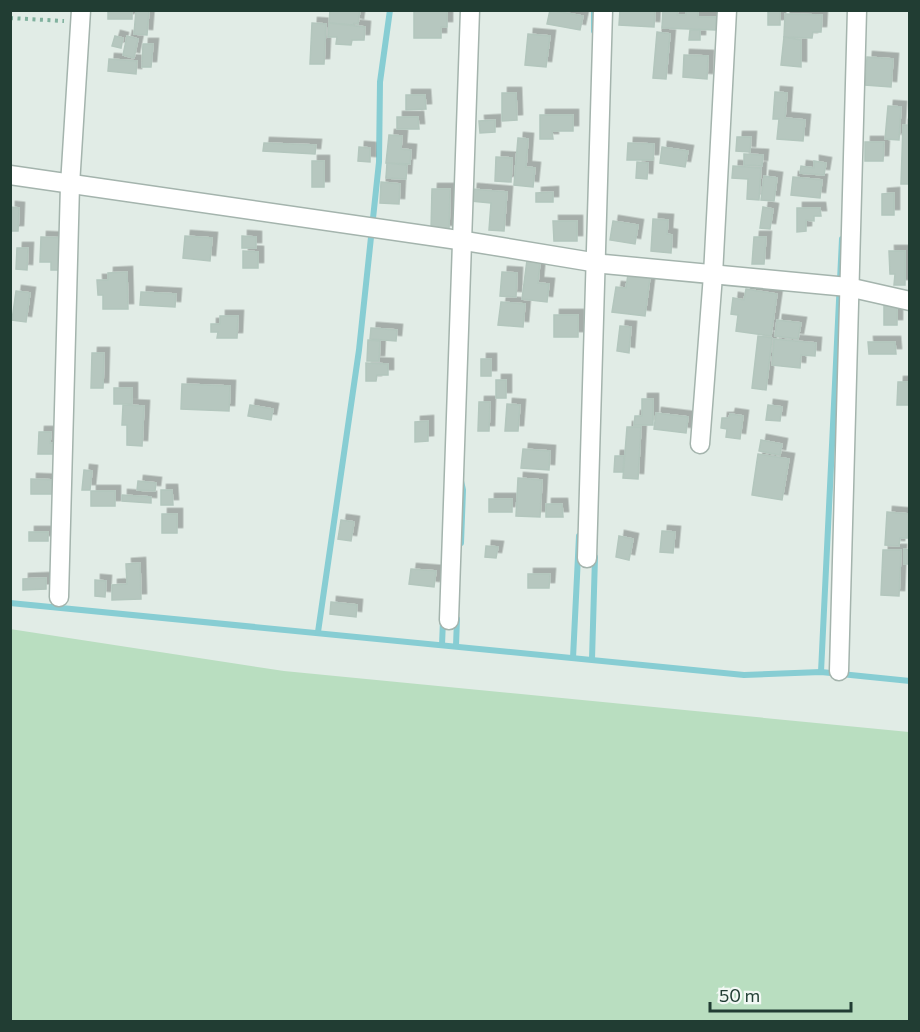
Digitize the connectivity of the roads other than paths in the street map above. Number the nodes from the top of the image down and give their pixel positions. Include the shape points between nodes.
1 (470, 10) edge
2 (603, 10) edge
3 (728, 10) edge
4 (857, 10) edge
5 (81, 16) edge
6 (10, 175) edge
7 (70, 185) junction
8 (462, 242) junction
9 (596, 263) junction
10 (713, 275) junction
11 (848, 287) junction
12 (909, 301) edge
13 (700, 444) dead end
14 (588, 558) dead end
15 (58, 597) dead end
16 (449, 620) dead end
17 (839, 671) dead end

1 - 8 street
2 - 9 street
3 - 10 street
4 - 11 street
5 - 7 street
6 - 7 street
7 - 8 street
7 - 15 street
8 - 9 street
8 - 16 street
9 - 10 street
9 - 14 street
10 - 11 street
10 - 13 street
11 - 12 street
11 - 17 street

